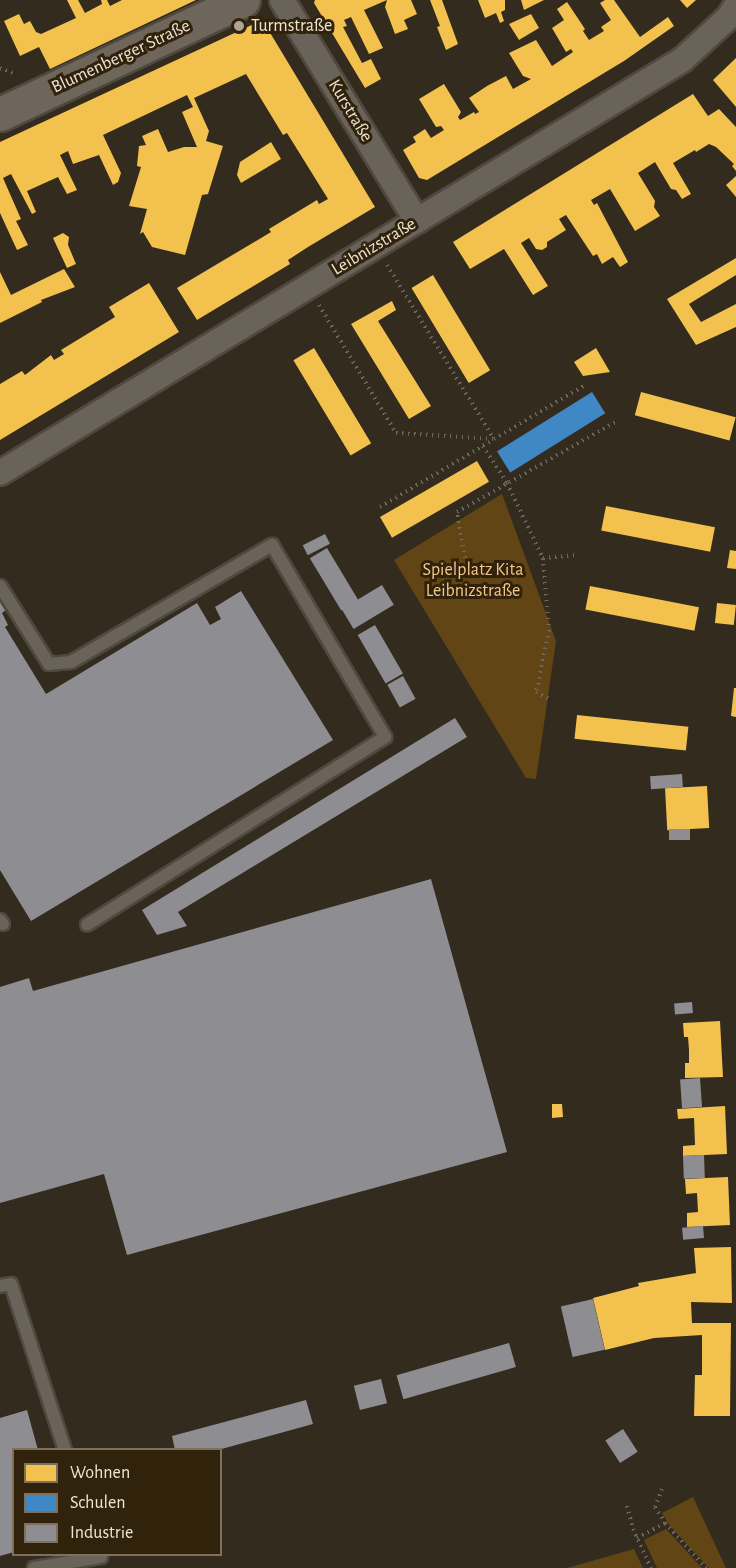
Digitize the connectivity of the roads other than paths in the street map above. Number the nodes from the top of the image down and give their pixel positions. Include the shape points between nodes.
1 (243, 0) edge
2 (282, 0) edge
3 (736, 6) edge
4 (0, 114) edge
5 (417, 221) junction
6 (0, 473) edge
7 (0, 586) edge
8 (87, 925) dead end
9 (0, 1286) edge
10 (65, 1448) edge
11 (102, 1560) edge
12 (34, 1568) edge

1 - 4 street, Blumenberger Straße
2 - 5 street, Kurstraße
3 - 5 street, Leibnizstraße via 682,60
5 - 6 street, Leibnizstraße
7 - 8 lane via 49,664 71,662 272,546 385,737
9 - 10 lane via 11,1284
11 - 12 lane

